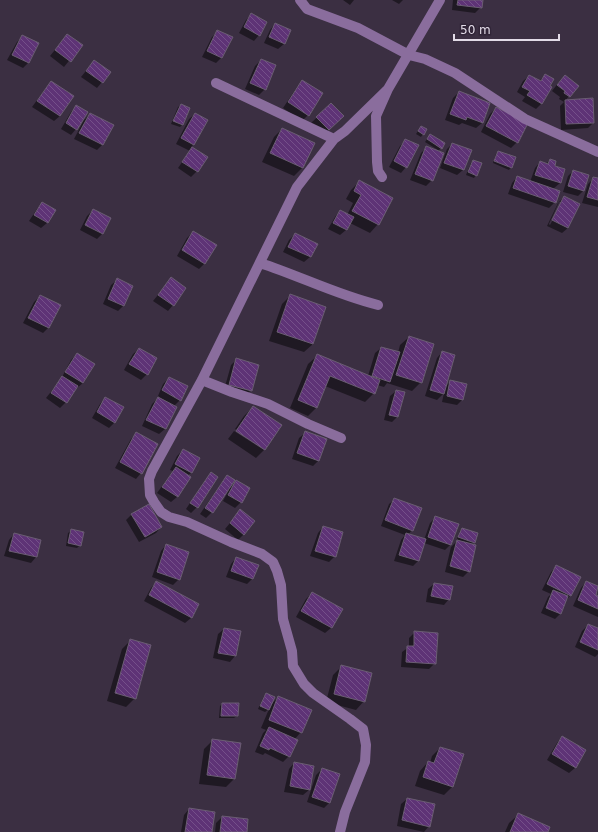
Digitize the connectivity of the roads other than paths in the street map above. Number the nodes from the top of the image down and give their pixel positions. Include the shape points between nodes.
1 (300, 0) edge
2 (440, 0) edge
3 (409, 55) junction
4 (216, 84) dead end
5 (388, 89) junction
6 (334, 139) junction
7 (598, 152) edge
8 (382, 177) dead end
9 (260, 263) junction
10 (378, 305) dead end
11 (202, 380) junction
12 (341, 438) dead end
13 (340, 832) edge

1 - 3 street via 307,9 358,28
2 - 3 street
3 - 5 street
3 - 7 street via 425,59 455,74 525,119
4 - 6 street
5 - 6 street
5 - 8 street via 376,116 377,162
6 - 9 street via 297,187
9 - 10 street via 352,298
9 - 11 street
11 - 12 street via 268,404
11 - 13 street via 152,471 149,479 150,495 161,512 168,517 187,522 262,554 273,562 281,585 283,619 292,651 293,666 313,694 363,729 366,740 366,762 345,812

